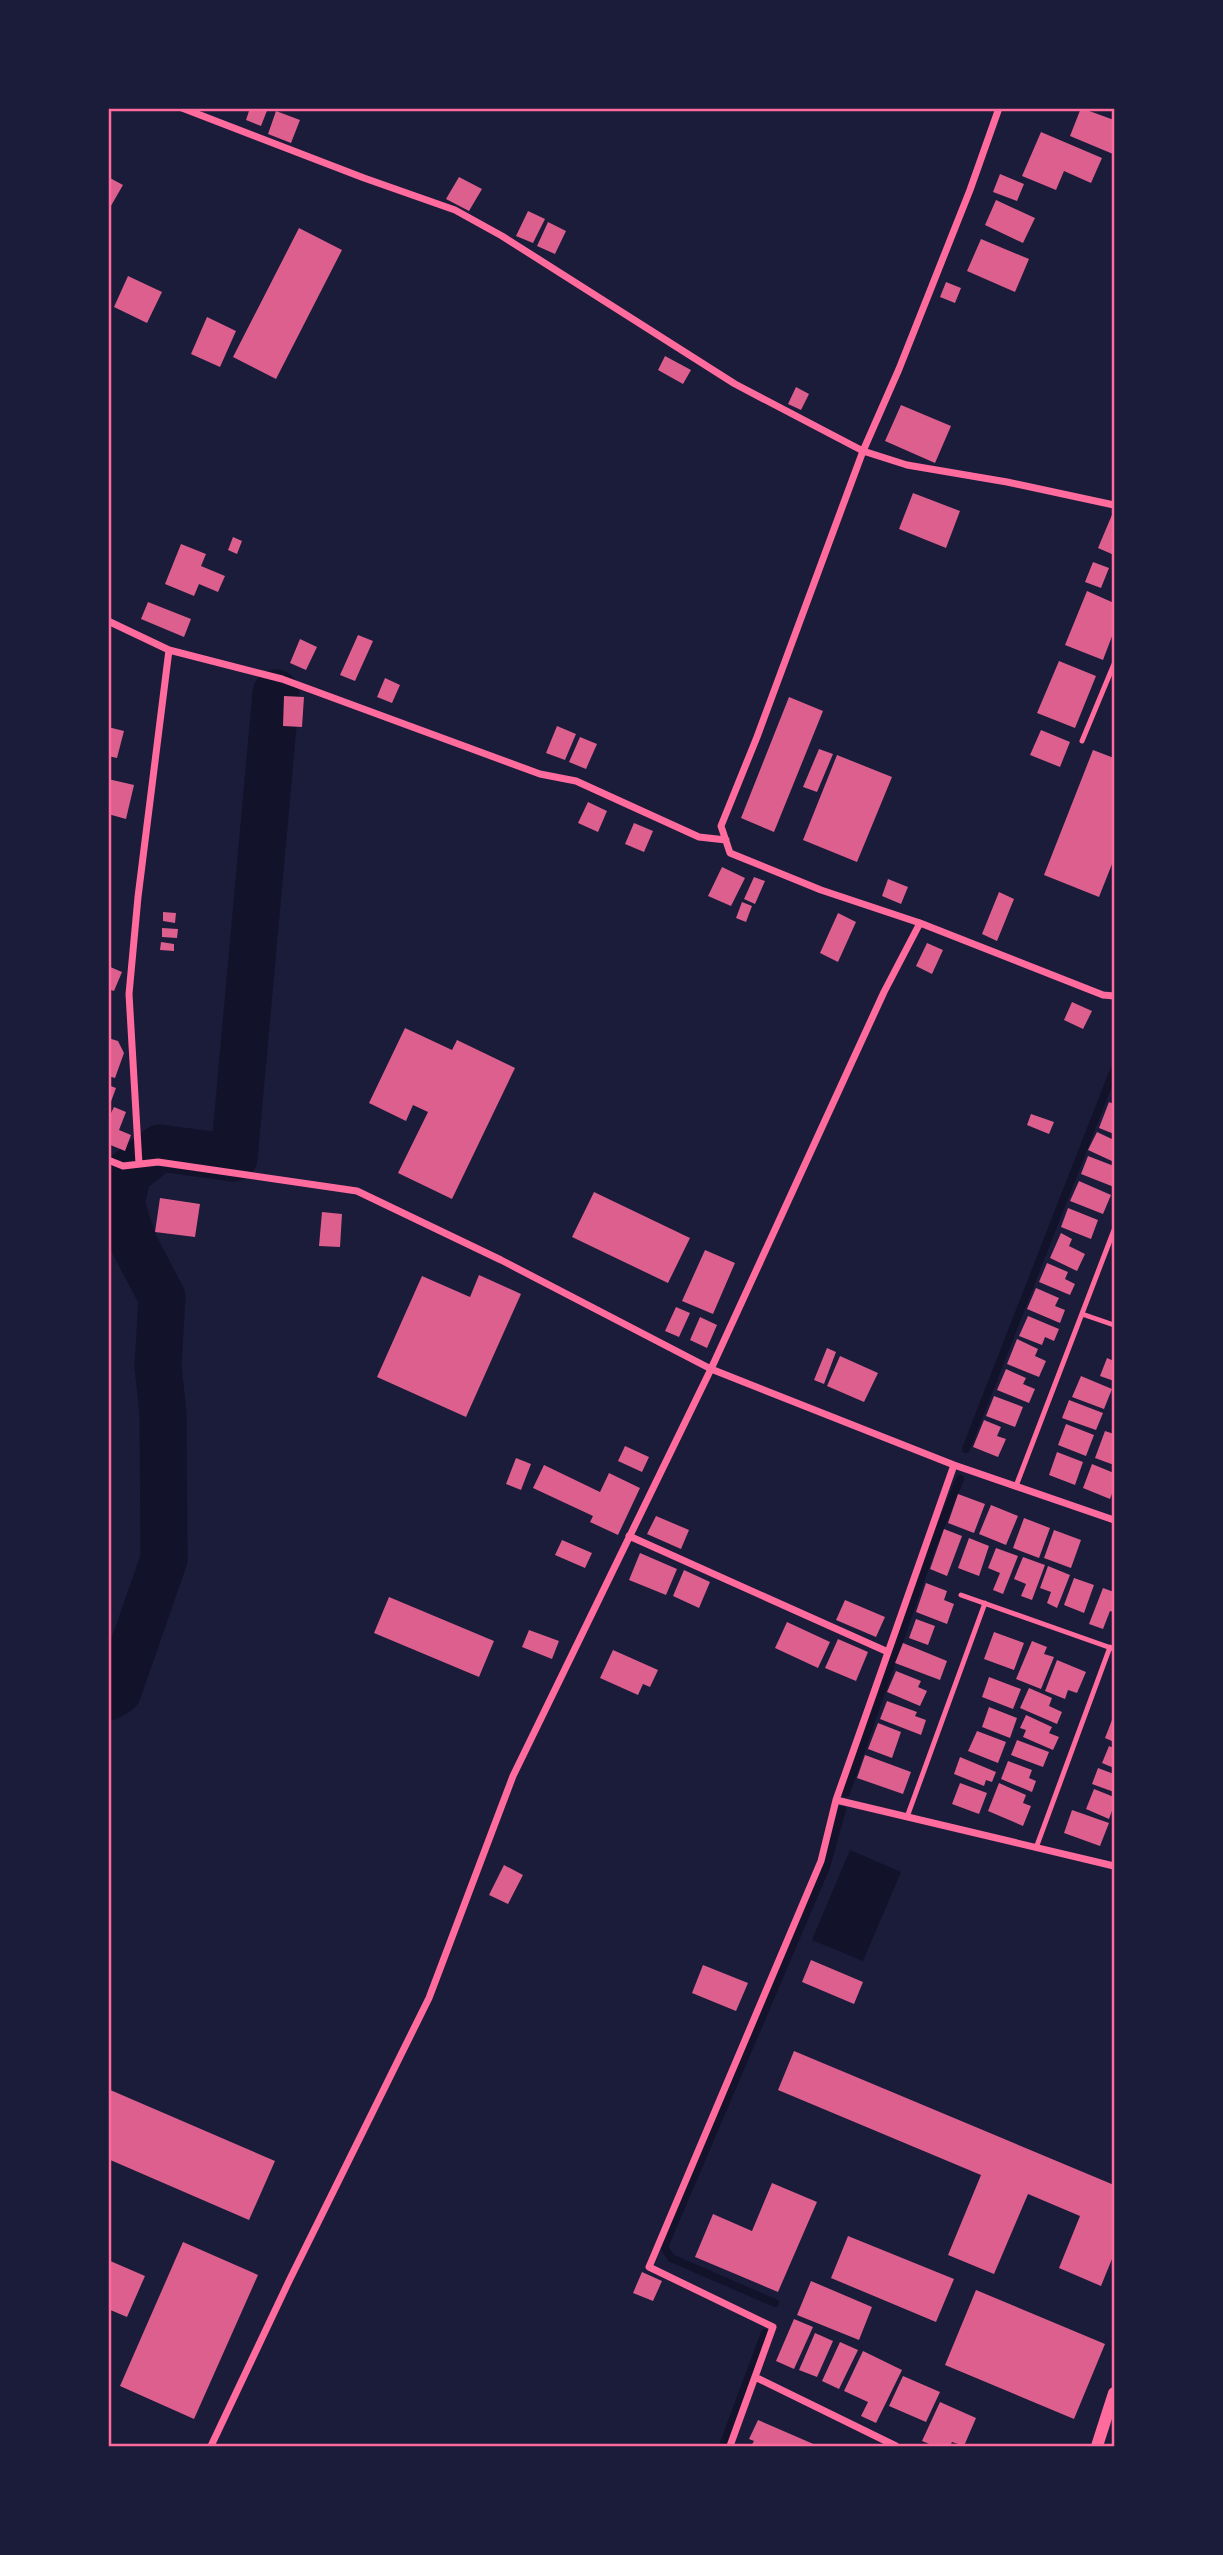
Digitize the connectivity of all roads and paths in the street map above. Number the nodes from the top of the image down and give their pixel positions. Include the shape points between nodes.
1 (182, 108) edge
2 (999, 108) edge
3 (863, 450) junction
4 (1115, 505) edge
5 (108, 621) edge
6 (169, 650) junction
7 (1115, 664) edge
8 (1083, 741) dead end
9 (726, 840) junction
10 (920, 923) junction
11 (1115, 996) edge
12 (108, 1160) edge
13 (139, 1164) junction
14 (1115, 1230) edge
15 (1082, 1314) junction
16 (1115, 1325) edge
17 (711, 1369) junction
18 (954, 1465) junction
19 (1016, 1486) junction
20 (1115, 1520) edge
21 (629, 1536) junction
22 (961, 1595) dead end
23 (985, 1603) junction
24 (1112, 1648) edge
25 (888, 1652) junction
26 (836, 1800) junction
27 (907, 1816) junction
28 (1036, 1848) junction
29 (1115, 1866) edge
30 (755, 2377) junction
31 (1115, 2393) edge
32 (211, 2446) edge
33 (730, 2446) edge
34 (895, 2446) edge
35 (1097, 2446) edge

1 - 3 street via 455,210 735,384
2 - 3 street via 900,369
3 - 4 street via 907,465
3 - 9 street via 720,826
5 - 6 street
6 - 9 street via 282,679 540,774 576,781 699,837
6 - 13 street via 129,994
7 - 8 lane
9 - 10 street via 730,853
10 - 11 street
10 - 17 street
12 - 13 street via 123,1166
13 - 17 street via 158,1162 357,1191
14 - 15 lane
15 - 16 lane
15 - 19 lane
17 - 18 street
17 - 21 street
18 - 19 street
18 - 25 street
19 - 20 street
21 - 25 street
21 - 32 street via 513,1776 429,1998
22 - 23 lane
23 - 24 lane
23 - 27 lane
24 - 28 lane
25 - 26 street
26 - 27 street
26 - 30 street via 821,1861 649,2267 773,2327
27 - 28 street
28 - 29 street
30 - 33 street
30 - 34 street
31 - 35 street

